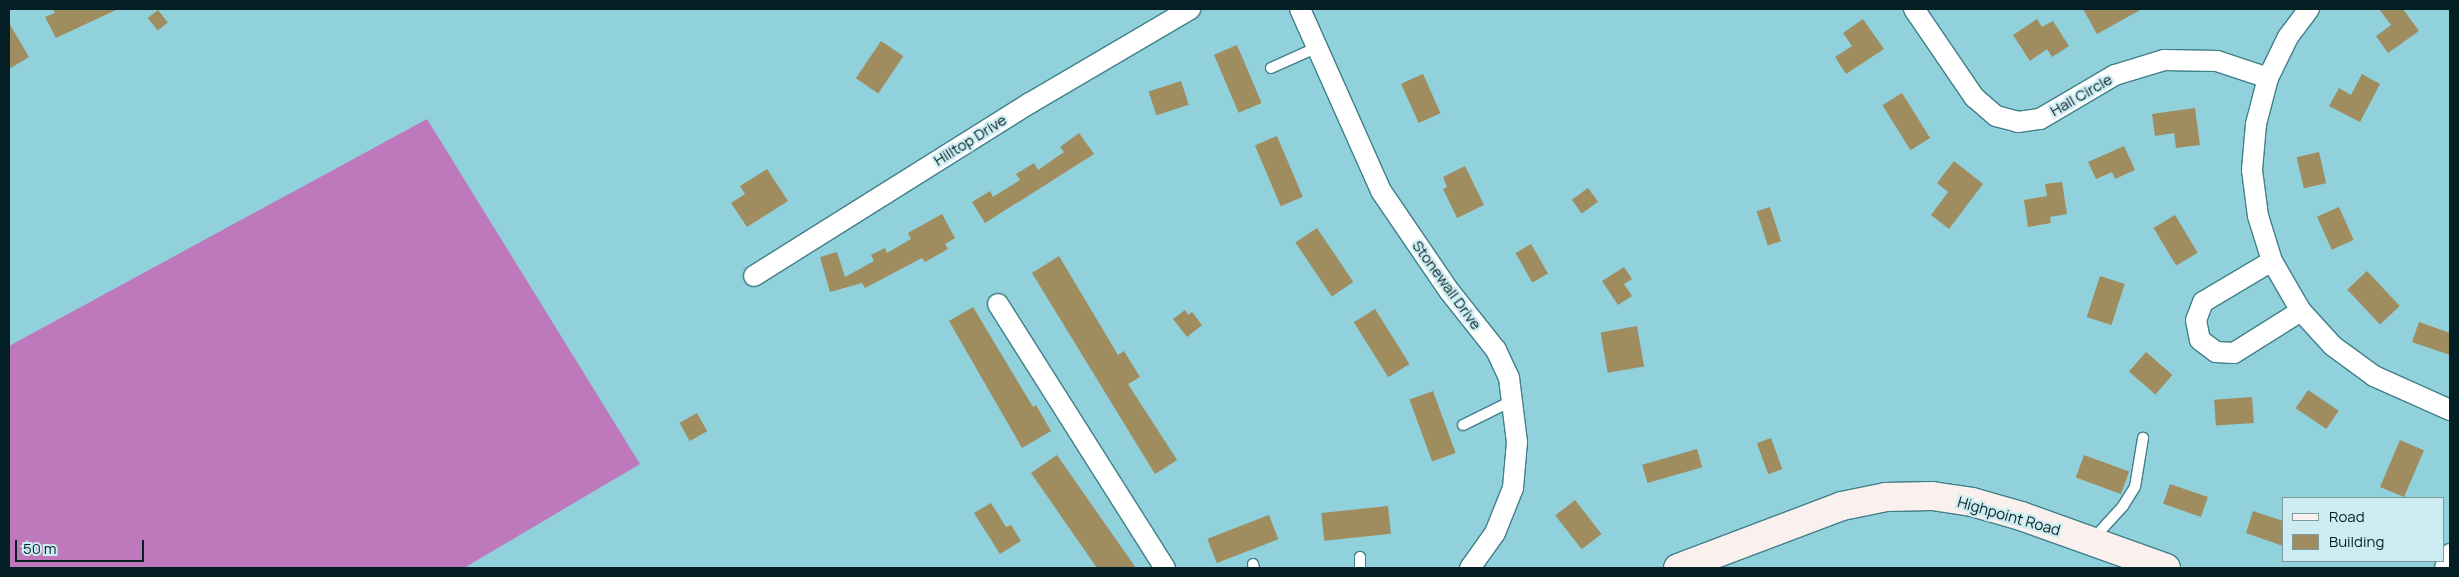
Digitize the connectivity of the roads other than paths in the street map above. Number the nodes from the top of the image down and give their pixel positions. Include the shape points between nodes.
1 (1190, 9) edge
2 (1300, 9) edge
3 (1914, 9) edge
4 (2309, 9) edge
5 (1318, 47) junction
6 (1271, 68) dead end
7 (2268, 78) junction
8 (2272, 261) junction
9 (754, 276) dead end
10 (998, 304) dead end
11 (2301, 311) junction
12 (1512, 401) junction
13 (2450, 410) edge
14 (1463, 425) dead end
15 (2143, 438) dead end
16 (2091, 541) junction
17 (2450, 554) edge
18 (1360, 557) dead end
19 (1165, 568) edge
20 (1360, 568) edge
21 (1470, 568) edge
22 (1678, 568) edge
23 (2166, 568) edge
24 (2445, 568) edge

1 - 9 street, Hilltop Drive via 1030,103
2 - 5 street, Stonewall Drive
3 - 7 street, Hall Circle via 1974,97 1996,116 2018,122 2040,119 2115,74 2164,60 2217,61
4 - 7 street via 2288,37
5 - 6 lane
5 - 12 street, Stonewall Drive via 1381,191 1450,292 1496,350 1509,378
7 - 8 street via 2256,124 2252,170 2258,216
8 - 11 street
8 - 11 street via 2203,302 2196,320 2200,340 2216,352 2234,353
10 - 19 street
11 - 13 street via 2333,346 2374,376
12 - 14 lane
12 - 21 street, Stonewall Drive via 1517,442 1513,488 1496,534
15 - 16 lane via 2135,487 2124,506
16 - 22 street, Highpoint Road via 1972,502 1932,496 1886,497 1842,506
16 - 23 street, Highpoint Road
17 - 24 street
18 - 20 lane

